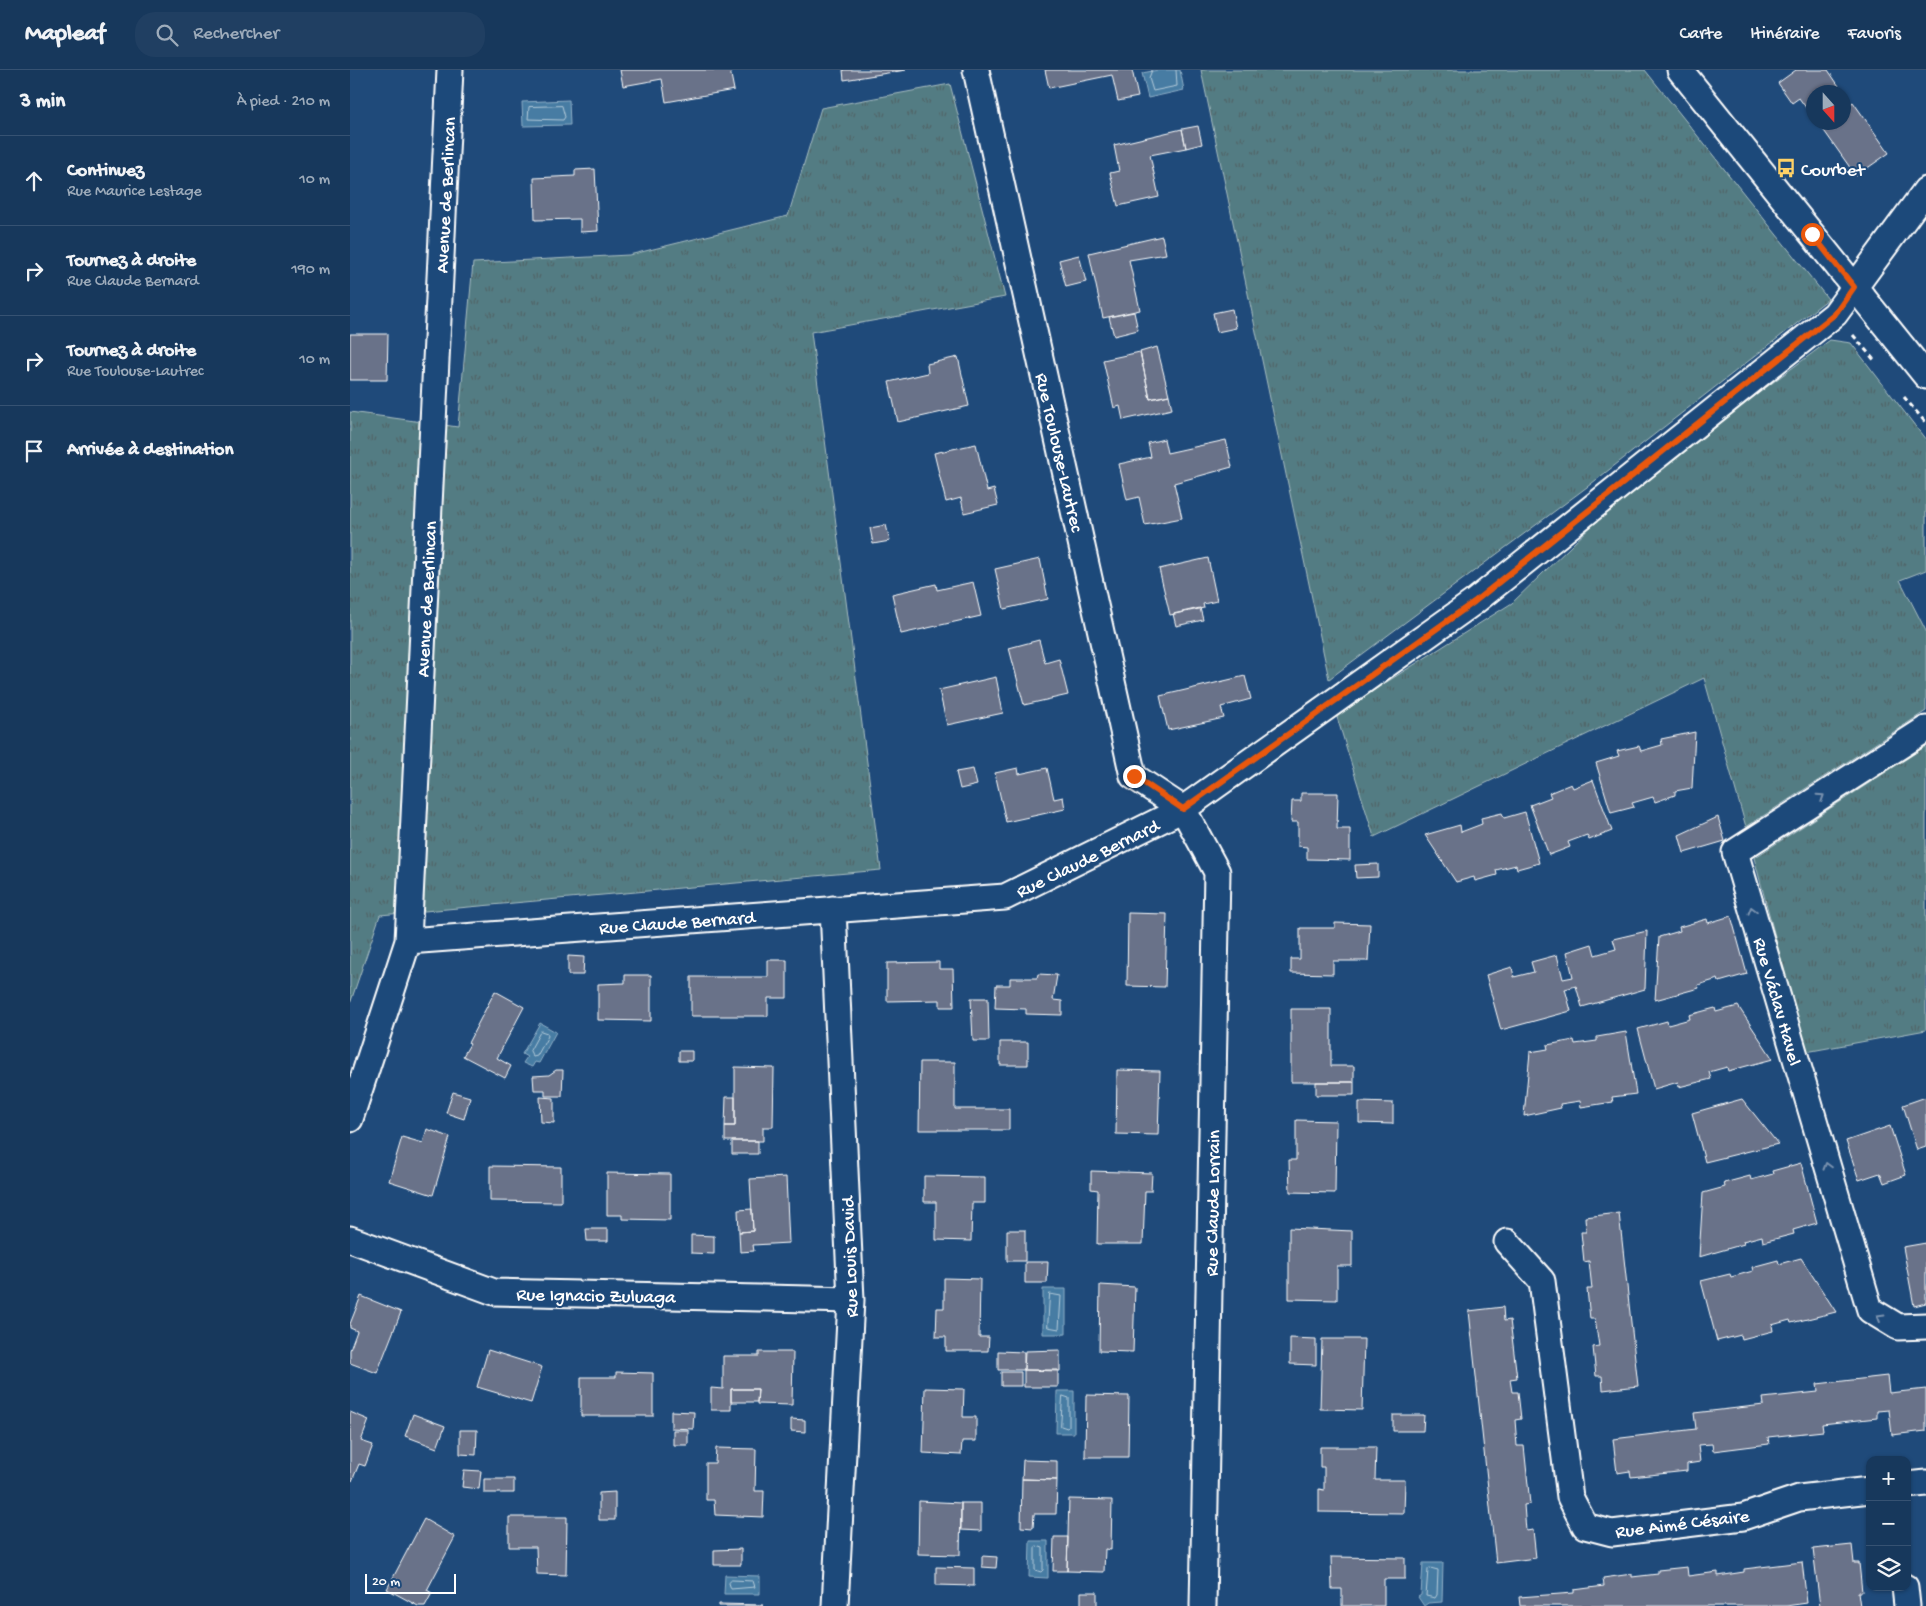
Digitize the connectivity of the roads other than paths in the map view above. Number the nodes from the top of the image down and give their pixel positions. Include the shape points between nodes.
1 (450, 70) edge
2 (976, 70) edge
3 (1680, 70) edge
4 (1926, 190) edge
5 (1854, 287) junction
6 (1926, 376) edge
7 (1926, 729) edge
8 (1183, 809) junction
9 (832, 909) junction
10 (408, 941) junction
11 (350, 1119) edge
12 (350, 1240) edge
13 (1508, 1242) dead end
14 (851, 1300) junction
15 (1926, 1326) edge
16 (1926, 1483) edge
17 (1911, 1485) edge
18 (1866, 1490) edge
19 (1905, 1591) edge
20 (835, 1606) edge
21 (1203, 1606) edge
22 (1907, 1606) edge

1 - 10 street, Avenue de Berlincan
2 - 8 street, Rue Toulouse-Lautrec via 1134,776
3 - 5 street
4 - 5 street, Rue Claude Bernard
5 - 6 street
5 - 8 street, Rue Claude Bernard via 1835,314 1474,602
15 -> 7 street, Rue Václav Havel via 1898,1327 1870,1310 1735,852
8 - 9 street, Rue Claude Bernard via 1005,897
8 - 21 street, Rue Claude Lorrain via 1217,872
9 - 10 street, Rue Claude Bernard
9 - 14 street, Rue Louis David
10 - 11 street, Avenue de Berlincan
12 - 14 street, Rue Ignacio Zuluaga via 494,1292
13 - 18 street, Rue Aimé Césaire via 1542,1281 1570,1497 1585,1526 1612,1533 1743,1517 1799,1498
14 - 20 street, Rue Louis David
16 - 17 street
19 - 22 street

